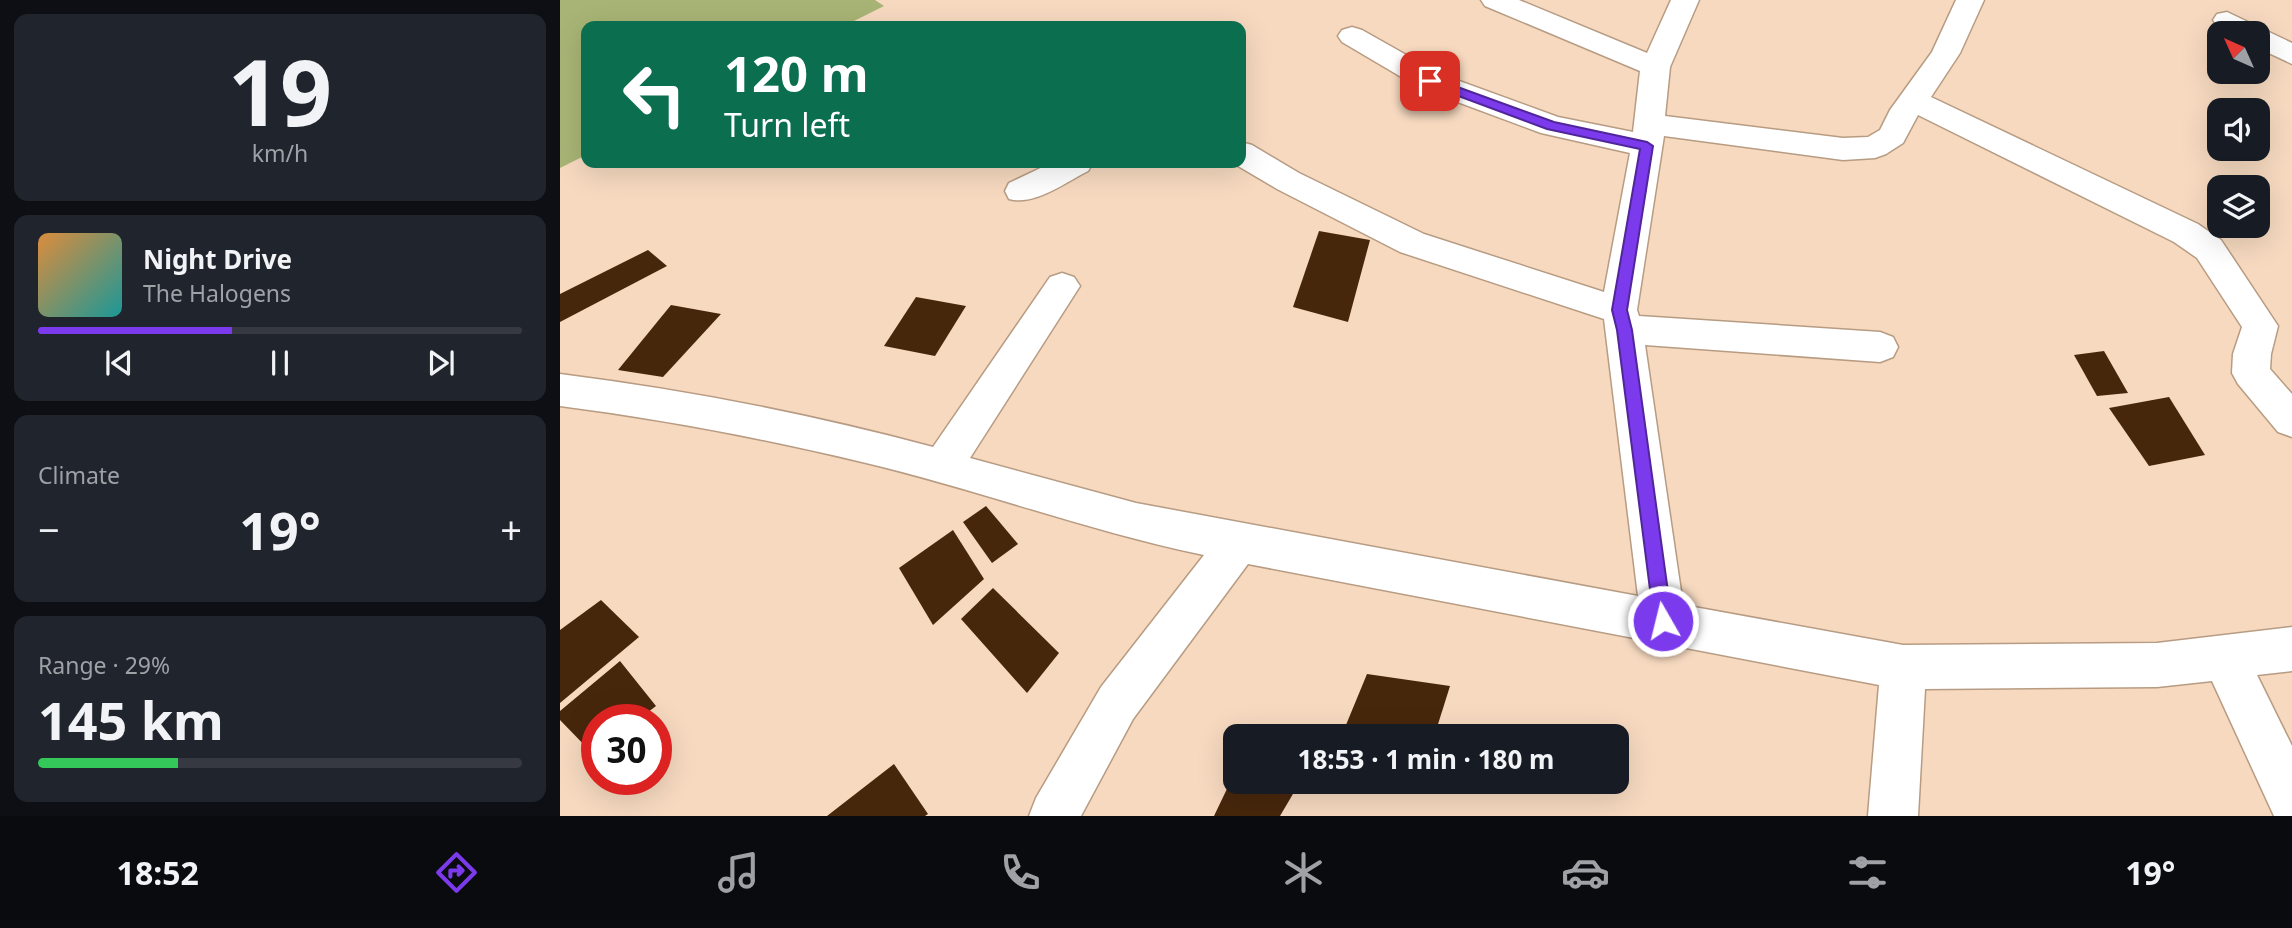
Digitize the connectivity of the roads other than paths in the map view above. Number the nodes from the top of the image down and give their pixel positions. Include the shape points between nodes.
1 (1496, 0) edge
2 (1685, 0) edge
3 (1970, 0) edge
4 (1352, 36) dead end
5 (2270, 43) edge
6 (2292, 55) edge
7 (1655, 67) junction
8 (1913, 100) junction
9 (1648, 135) junction
10 (1246, 156) edge
11 (1067, 168) edge
12 (1021, 191) dead end
13 (1062, 286) dead end
14 (1622, 320) junction
15 (1880, 347) dead end
16 (560, 390) edge
17 (2292, 421) edge
18 (942, 467) junction
19 (1239, 543) junction
20 (1663, 621) junction
21 (2292, 649) edge
22 (2224, 657) junction
23 (1903, 667) junction
24 (2292, 799) edge
25 (1054, 816) edge
26 (1893, 816) edge

1 - 7 street
2 - 7 street
3 - 8 street via 1946,53
4 - 9 street via 1442,86 1552,126
5 - 6 street
7 - 9 street
8 - 9 street via 1892,136 1875,147 1843,149
8 - 17 street via 2132,204 2209,249 2260,326 2251,373
9 - 14 street
10 - 14 street via 1412,243
11 - 12 street
13 - 18 street
14 - 15 street
14 - 20 street
16 - 18 street via 647,401 863,445
18 - 19 street via 1136,522
19 - 20 street
19 - 25 street via 1117,703
20 - 23 street
21 - 22 street
22 - 23 street via 2157,665
22 - 24 street
23 - 26 street

